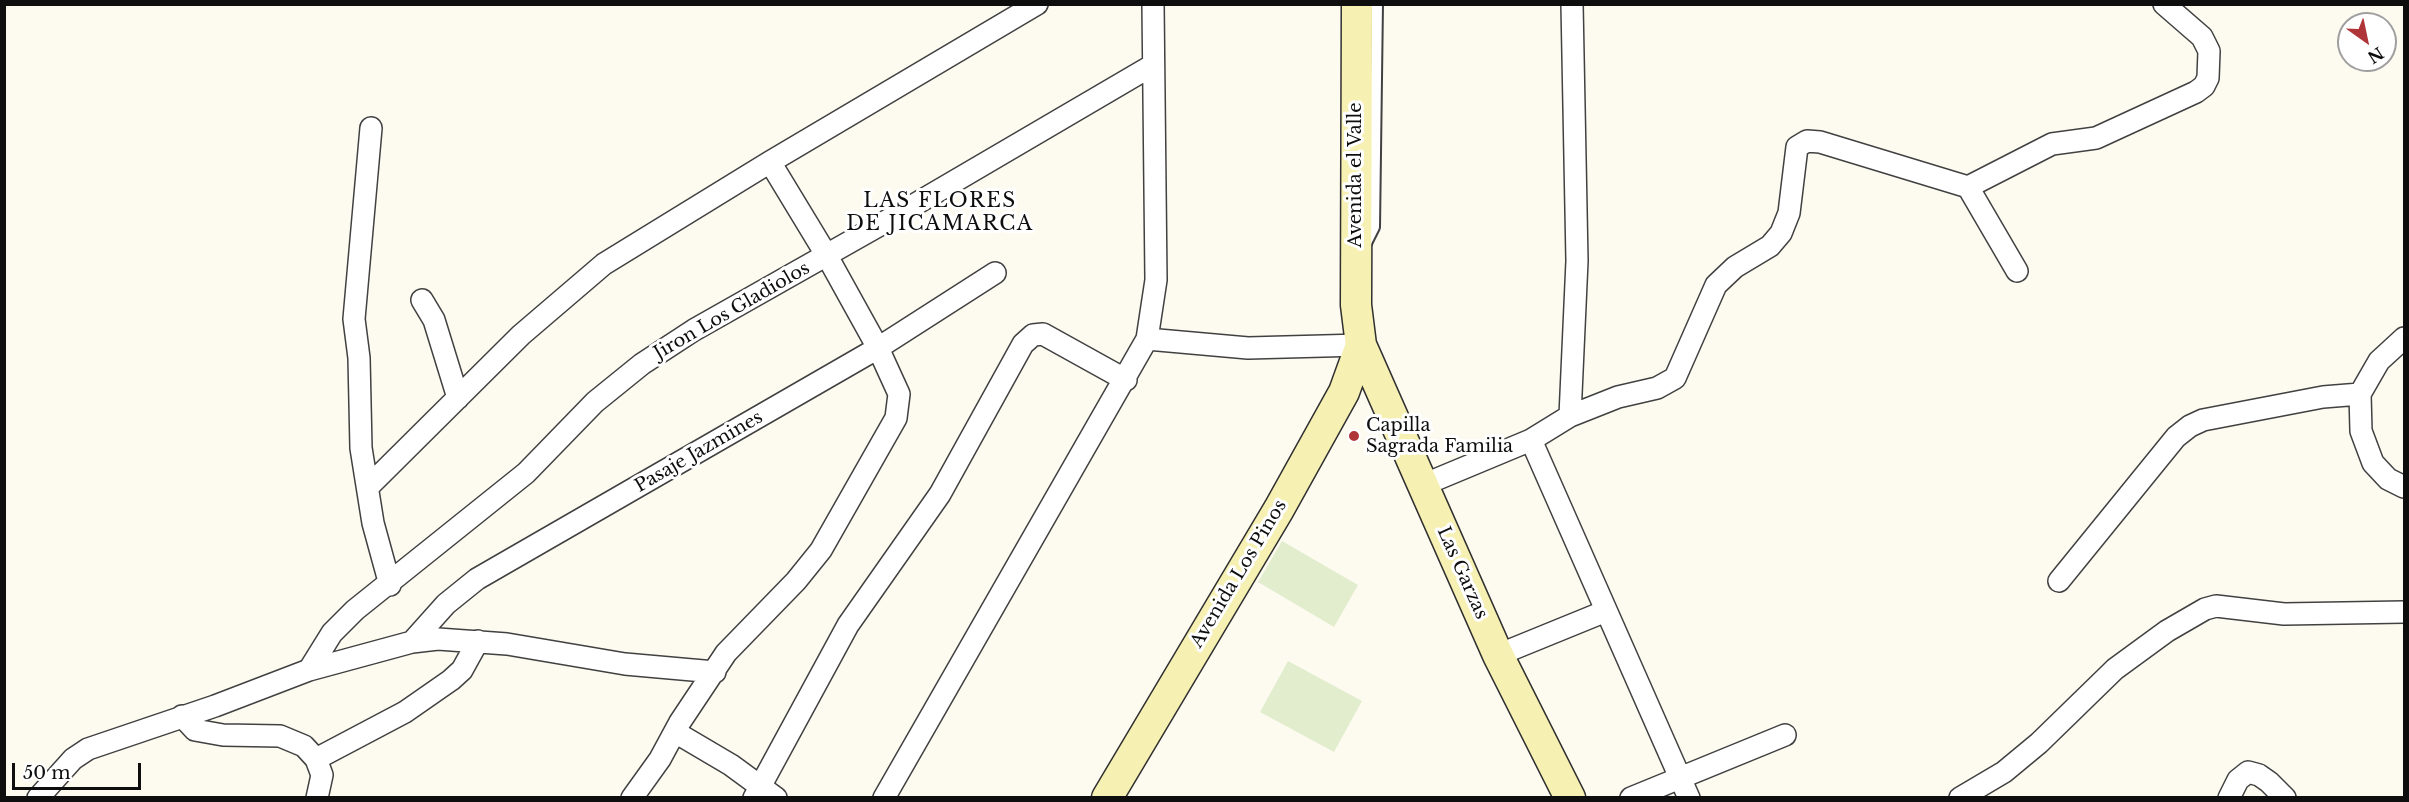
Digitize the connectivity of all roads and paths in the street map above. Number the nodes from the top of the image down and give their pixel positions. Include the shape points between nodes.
1 (1036, 4) edge
2 (1153, 4) edge
3 (1357, 4) edge
4 (1377, 4) edge
5 (1572, 4) edge
6 (2164, 4) edge
7 (1153, 65) junction
8 (371, 128) dead end
9 (770, 162) junction
10 (1968, 187) junction
11 (827, 256) junction
12 (1356, 261) junction
13 (2017, 271) dead end
14 (996, 273) dead end
15 (422, 300) dead end
16 (2404, 338) edge
17 (1147, 339) junction
18 (1361, 345) junction
19 (878, 348) junction
20 (1126, 380) junction
21 (2360, 394) junction
22 (458, 398) junction
23 (1570, 416) junction
24 (1531, 440) junction
25 (1423, 485) junction
26 (369, 486) junction
27 (2404, 487) edge
28 (2059, 581) dead end
29 (390, 585) junction
30 (1606, 612) junction
31 (2404, 612) edge
32 (478, 641) junction
33 (412, 642) junction
34 (1498, 655) junction
35 (309, 670) junction
36 (715, 672) junction
37 (182, 716) junction
38 (675, 732) junction
39 (1785, 735) dead end
40 (316, 759) junction
41 (1678, 777) junction
42 (764, 794) edge
43 (1969, 796) edge
44 (38, 798) edge
45 (317, 798) edge
46 (632, 798) edge
47 (885, 798) edge
48 (1107, 798) edge
49 (1570, 798) edge
50 (1631, 798) edge
51 (1689, 798) edge
52 (2229, 798) edge
53 (2285, 798) edge

1 - 9 street
2 - 7 street
3 - 12 street, Avenida el Valle
4 - 12 lane via 1374,227
5 - 23 street via 1577,261
6 - 10 street via 2202,37 2209,51 2210,66 2204,86 2096,138 2052,144
7 - 11 street, Jiron Los Gladiolos
7 - 17 street via 1156,280
8 - 26 street via 354,319 362,448
9 - 11 street
9 - 22 street via 604,264 521,335
10 - 13 street
10 - 23 street via 1807,141 1797,147 1789,213 1781,233 1770,246 1735,267 1716,285 1675,378 1657,388 1618,397
11 - 19 street
11 - 29 street, Jiron Los Gladiolos via 694,330 642,364 595,402 526,473
12 - 18 street, Avenida el Valle
14 - 19 street, Pasaje Jazmines
15 - 22 street via 434,320
16 - 21 street via 2379,361
17 - 18 street via 1248,348
17 - 20 street
18 - 25 street, Las Garzas
18 - 48 street, Avenida Los Pinos via 1344,392
19 - 33 street, Pasaje Jazmines via 477,579 446,604
19 - 36 street via 899,394 896,418 821,550 726,653
20 - 42 street via 1043,334 1033,335 1023,344 940,494 848,625
20 - 47 street
21 - 27 street via 2361,432 2373,463 2388,479
21 - 28 street via 2323,397 2203,420 2190,426 2176,437
22 - 26 street
23 - 24 street
24 - 25 street
24 - 30 street
25 - 34 street, Las Garzas
26 - 29 street
29 - 35 street, Jiron Los Gladiolos via 355,610 332,633
30 - 34 street
30 - 41 street
31 - 43 street via 2284,614 2216,606 2205,609 2115,669 2039,743
32 - 33 street
32 - 36 street via 625,664
32 - 40 street via 462,670 451,680 405,712
33 - 35 street
34 - 49 street, Las Garzas
35 - 37 street
36 - 38 street
37 - 40 street via 195,730 223,735 280,736 304,746
37 - 44 street via 80,753
38 - 42 street
38 - 46 street
39 - 41 street
40 - 45 street via 321,775
41 - 50 street
41 - 51 street
52 - 53 street via 2238,780 2248,772 2270,782

